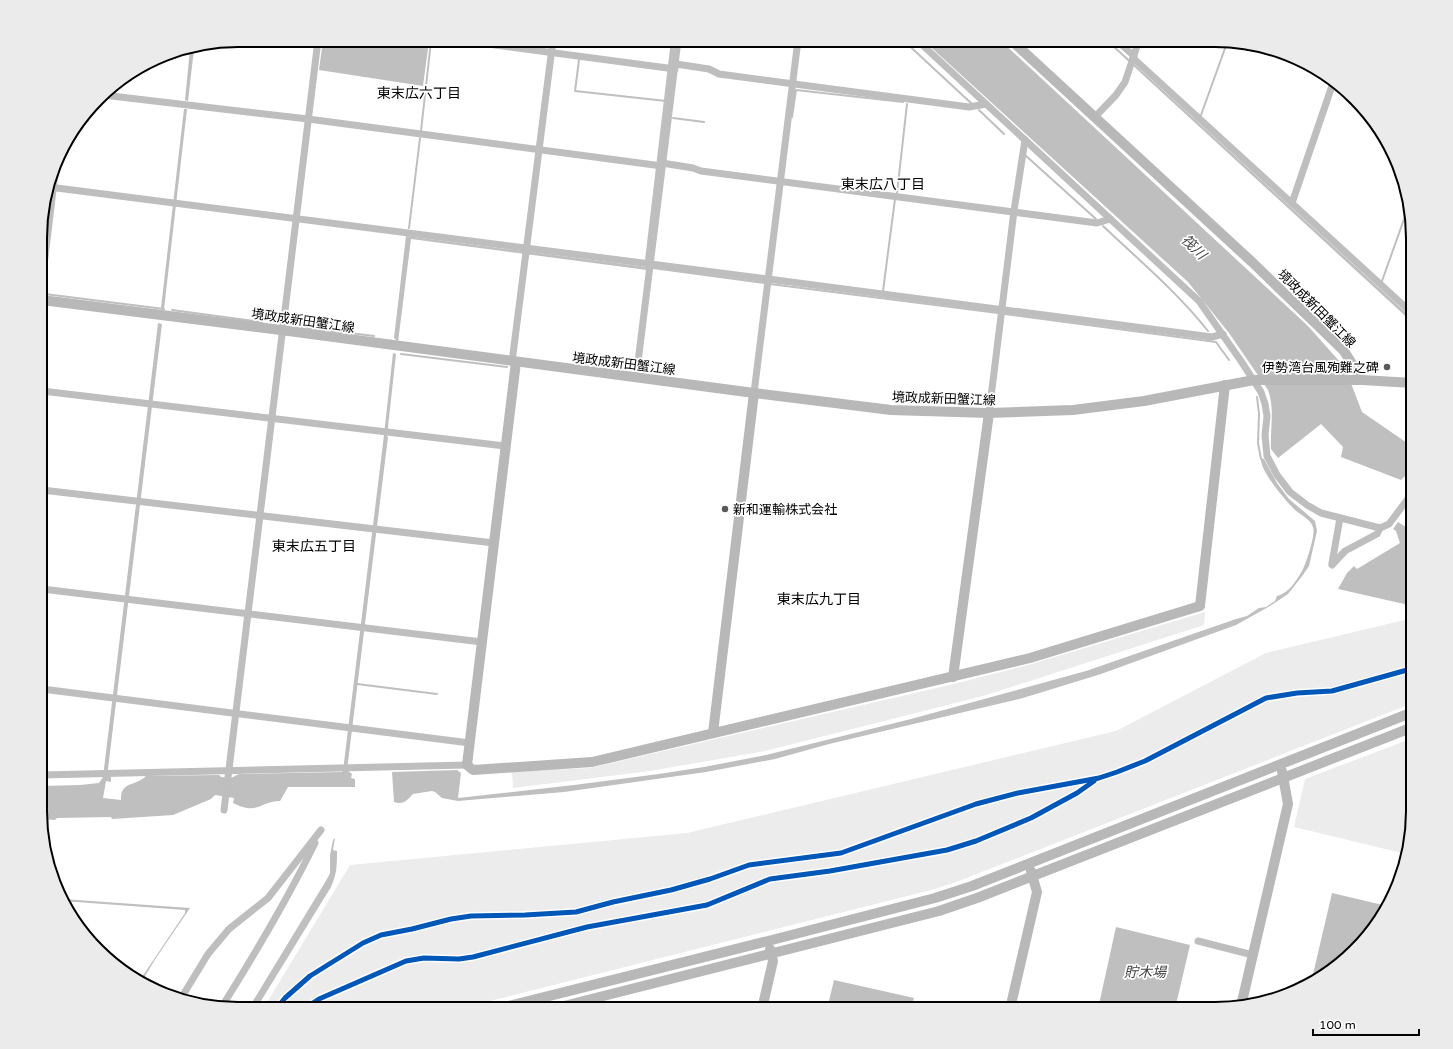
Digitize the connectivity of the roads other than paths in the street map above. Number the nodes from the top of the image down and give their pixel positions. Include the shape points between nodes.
1 (317, 47) edge
2 (512, 47) edge
3 (552, 47) edge
4 (677, 47) edge
5 (797, 47) edge
6 (925, 47) edge
7 (1019, 47) edge
8 (1122, 47) edge
9 (1137, 47) edge
10 (552, 52) junction
11 (1132, 60) junction
12 (673, 67) junction
13 (793, 84) junction
14 (1332, 87) edge
15 (110, 96) edge
16 (986, 104) junction
17 (1095, 117) junction
18 (308, 119) junction
19 (1025, 140) junction
20 (538, 151) junction
21 (660, 165) junction
22 (781, 181) junction
23 (54, 187) edge
24 (1292, 202) junction
25 (1014, 211) junction
26 (295, 218) junction
27 (1110, 219) junction
28 (526, 251) junction
29 (651, 264) junction
30 (768, 278) junction
31 (47, 301) edge
32 (1406, 308) edge
33 (1001, 309) junction
34 (281, 330) junction
35 (1222, 334) junction
36 (514, 362) junction
37 (636, 378) junction
38 (1254, 380) junction
39 (1358, 380) junction
40 (1406, 383) edge
41 (1225, 385) junction
42 (47, 392) edge
43 (754, 393) junction
44 (988, 413) junction
45 (271, 419) junction
46 (505, 446) junction
47 (47, 491) edge
48 (1406, 501) edge
49 (259, 516) junction
50 (1340, 518) junction
51 (1380, 528) junction
52 (494, 543) junction
53 (47, 590) edge
54 (247, 613) junction
55 (482, 642) junction
56 (953, 677) junction
57 (47, 691) edge
58 (235, 713) junction
59 (1406, 715) edge
60 (1406, 730) edge
61 (713, 733) junction
62 (470, 743) junction
63 (467, 765) junction
64 (1280, 765) junction
65 (228, 773) junction
66 (47, 775) edge
67 (1283, 778) junction
68 (224, 807) dead end
69 (1029, 863) junction
70 (1033, 876) junction
71 (768, 941) junction
72 (1198, 941) dead end
73 (772, 954) junction
74 (1253, 955) junction
75 (184, 994) edge
76 (1243, 1000) edge
77 (225, 1002) edge
78 (526, 1002) edge
79 (580, 1002) edge
80 (764, 1002) edge
81 (1012, 1002) edge

1 - 18 street
2 - 10 street
3 - 10 street
4 - 12 street
5 - 13 street
6 - 16 street
7 - 17 street, 境政成新田蟹江線
8 - 11 street
9 - 11 street
10 - 12 street
10 - 20 street
11 - 17 street via 1125,82
11 - 24 street
12 - 13 street via 709,69 719,74
12 - 21 street
13 - 16 street via 969,107
13 - 22 street
14 - 24 street
15 - 18 street
16 - 19 street
17 - 39 street, 境政成新田蟹江線 via 1344,351
18 - 20 street
18 - 26 street
19 - 25 street
19 - 27 street
20 - 21 street
20 - 28 street
21 - 22 street
21 - 29 street
22 - 25 street
22 - 30 street
23 - 26 street
24 - 32 street
25 - 27 street via 1097,223
25 - 33 street
26 - 28 street
26 - 34 street
27 - 35 street via 1199,301
28 - 29 street
28 - 36 street
29 - 30 street
29 - 37 street
30 - 33 street
30 - 43 street
31 - 34 street, 境政成新田蟹江線
33 - 35 street via 1212,337
33 - 44 street
34 - 36 street, 境政成新田蟹江線
34 - 45 street
35 - 38 street
36 - 37 street, 境政成新田蟹江線
36 - 46 street
37 - 43 street, 境政成新田蟹江線
38 - 39 street, 境政成新田蟹江線
38 - 41 street, 境政成新田蟹江線
38 - 50 street via 1265,404 1267,456 1277,476 1290,492 1307,505 1321,513
39 - 40 street
41 - 44 street, 境政成新田蟹江線 via 1073,410
41 - 56 street via 1200,606 1030,658
42 - 45 street
43 - 44 street, 境政成新田蟹江線 via 891,410
43 - 61 street
44 - 56 street
45 - 46 street
45 - 49 street
46 - 52 street
47 - 49 street
48 - 51 street via 1389,524
49 - 52 street
49 - 54 street
50 - 51 street
50 - 51 street via 1332,565 1345,551 1377,534
52 - 55 street
53 - 54 street
54 - 55 street
54 - 58 street
55 - 62 street
56 - 61 street
57 - 58 street
58 - 62 street
58 - 65 street
59 - 64 street
60 - 67 street
61 - 63 street via 592,762 473,770
62 - 63 street
63 - 65 street
64 - 67 street
64 - 69 street
65 - 66 street
65 - 68 street
67 - 70 street
67 - 74 street via 1288,804
69 - 70 street
69 - 71 street via 935,898
70 - 73 street via 939,911
70 - 81 street via 1037,892
71 - 73 street
71 - 78 street
72 - 74 street
73 - 79 street
73 - 80 street via 773,961
74 - 76 street
75 - 77 street via 208,954 229,929 268,898 321,830 262,942

